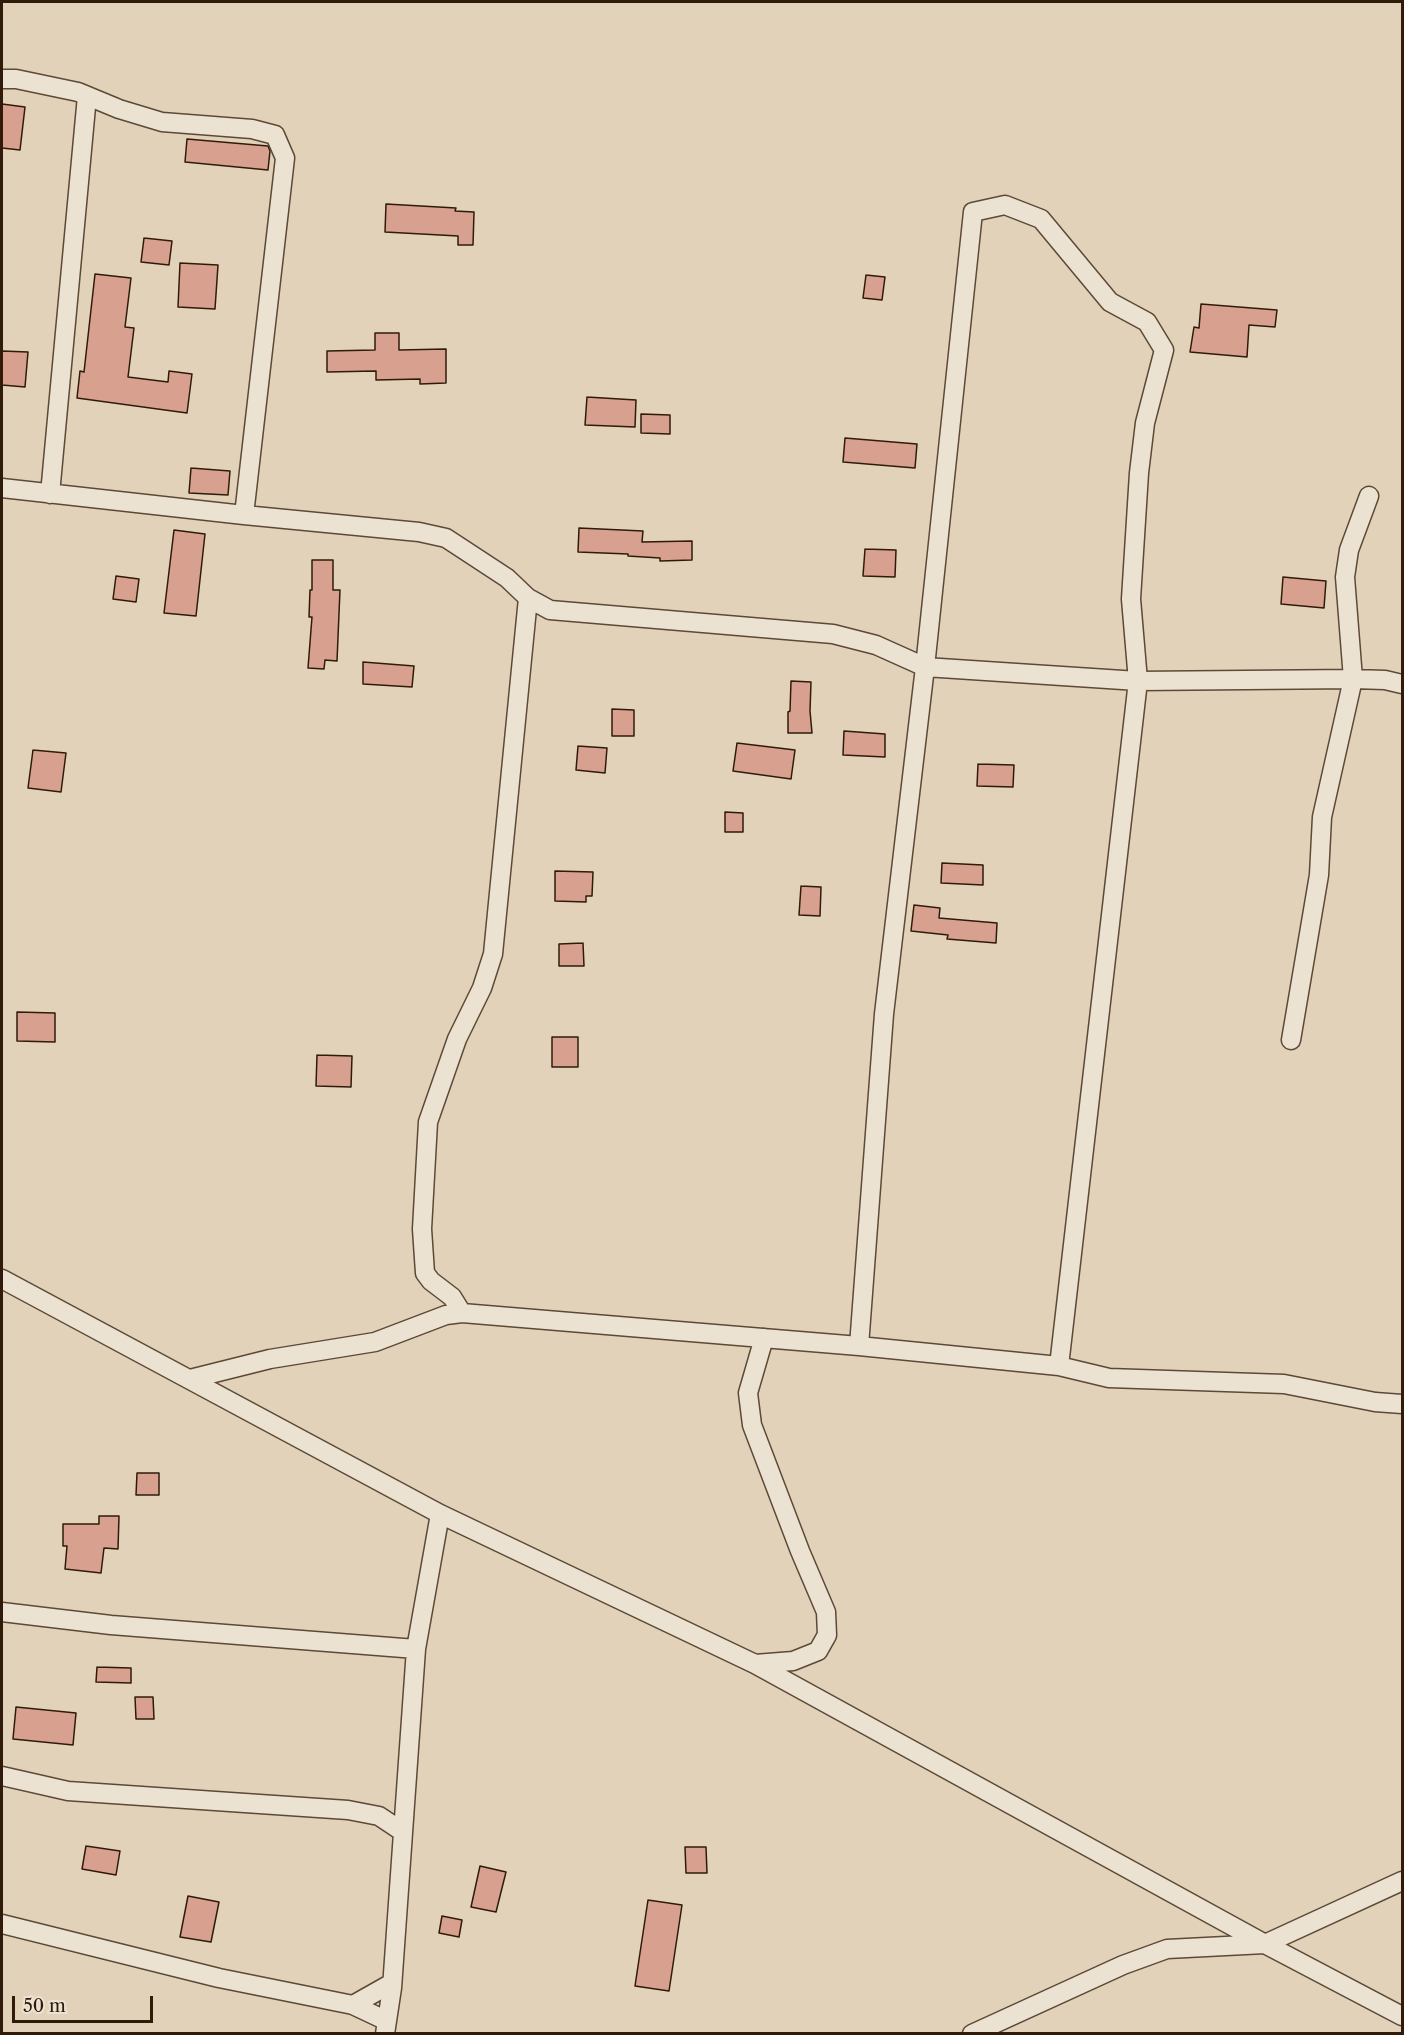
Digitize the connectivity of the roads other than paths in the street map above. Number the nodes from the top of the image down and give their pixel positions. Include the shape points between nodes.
1 (2, 79) edge
2 (87, 96) junction
3 (2, 488) edge
4 (50, 494) junction
5 (1369, 496) dead end
6 (244, 515) junction
7 (528, 598) junction
8 (925, 667) junction
9 (1353, 679) junction
10 (1138, 681) junction
11 (1402, 684) edge
12 (1291, 1040) dead end
13 (2, 1279) edge
14 (462, 1312) junction
15 (764, 1338) junction
16 (859, 1346) junction
17 (1059, 1366) junction
18 (190, 1379) junction
19 (1402, 1404) edge
20 (440, 1514) junction
21 (2, 1612) edge
22 (416, 1649) junction
23 (756, 1664) junction
24 (2, 1776) edge
25 (403, 1833) junction
26 (1402, 1881) edge
27 (2, 1924) edge
28 (1265, 1944) junction
29 (392, 1983) junction
30 (353, 2005) junction
31 (1402, 2016) edge
32 (386, 2027) edge
33 (972, 2034) edge

1 - 2 street
2 - 4 street
2 - 6 street via 162,122 252,129 275,135 285,158
3 - 4 street
4 - 6 street
5 - 9 street via 1349,550 1345,577
6 - 7 street via 446,538 507,578
7 - 8 street via 550,610 833,634 876,645
7 - 14 street via 493,954 428,1122 422,1229 425,1273 452,1297
8 - 10 street
8 - 10 street via 973,212 1005,205 1041,219 1110,302 1147,322 1164,350 1145,423 1133,560 1131,599
8 - 16 street via 884,1014
9 - 10 street
9 - 11 street
9 - 12 street via 1322,817 1319,875
10 - 17 street
13 - 18 street
14 - 15 street
14 - 18 street via 375,1342 270,1359
15 - 16 street
15 - 23 street via 748,1393 752,1425 826,1612 827,1635 818,1652 793,1661
16 - 17 street
17 - 19 street via 1108,1378 1284,1384
18 - 20 street
20 - 22 street
20 - 23 street
21 - 22 street
22 - 25 street
23 - 28 street
24 - 25 street via 68,1791 348,1810 379,1816
25 - 29 street
26 - 28 street
27 - 30 street via 219,1978
28 - 31 street
28 - 33 street via 1167,1949
29 - 30 street
29 - 32 street
30 - 32 street

